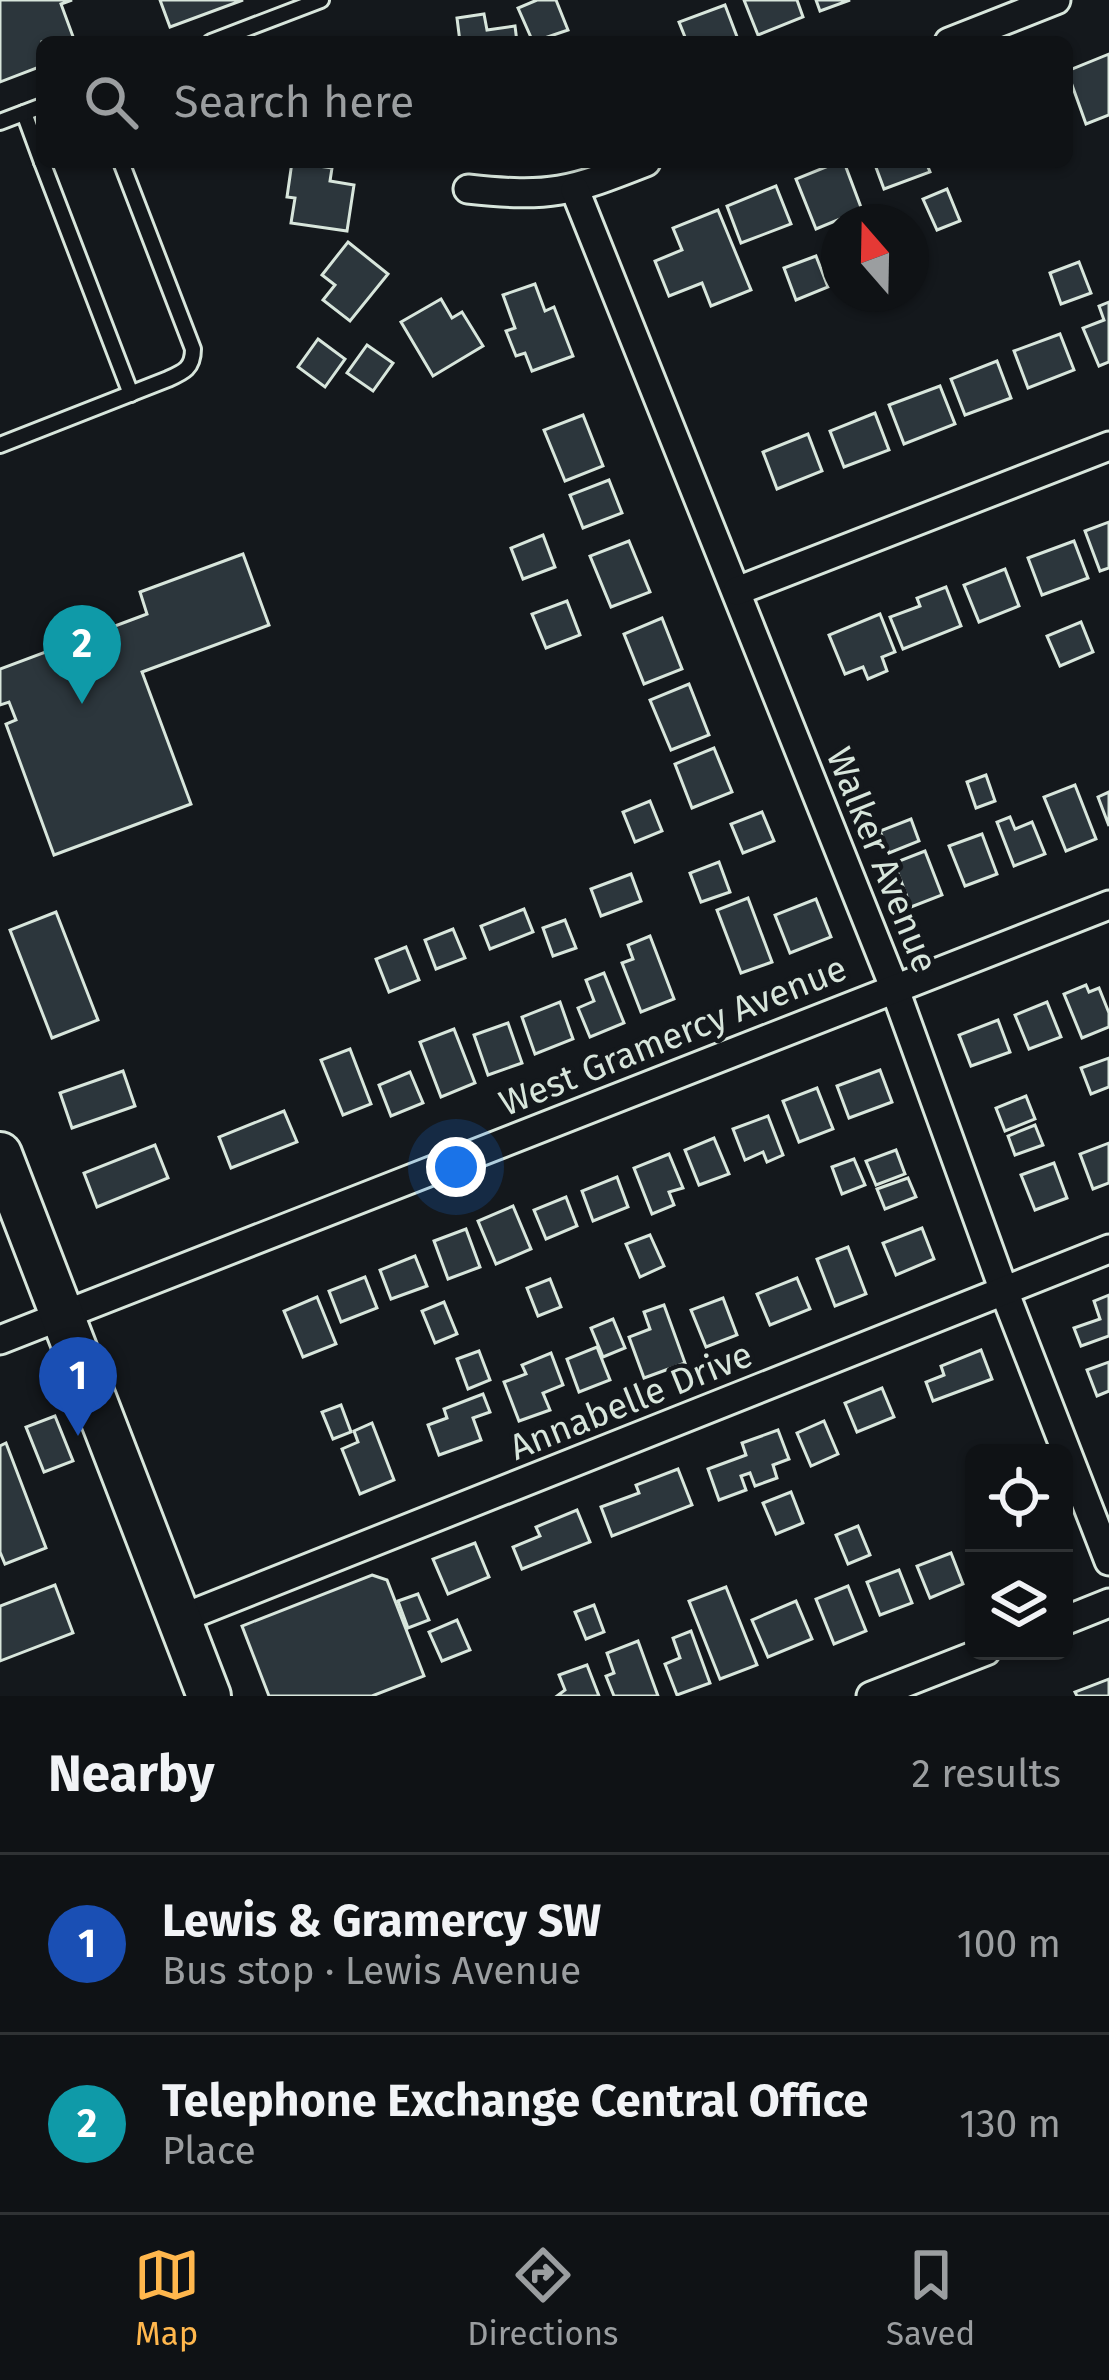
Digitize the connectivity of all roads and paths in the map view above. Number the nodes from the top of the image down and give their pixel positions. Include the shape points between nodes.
1 (321, 0) edge
2 (1056, 0) edge
3 (227, 36) edge
4 (964, 36) edge
5 (36, 108) edge
6 (24, 113) junction
7 (0, 122) edge
8 (36, 146) edge
9 (44, 168) edge
10 (123, 168) edge
11 (631, 168) edge
12 (468, 189) dead end
13 (575, 190) junction
14 (130, 394) junction
15 (0, 445) edge
16 (1109, 446) edge
17 (737, 591) junction
18 (1109, 905) edge
19 (894, 987) junction
20 (0, 1154) edge
21 (1109, 1250) edge
22 (1004, 1291) junction
23 (63, 1316) junction
24 (0, 1340) edge
25 (1109, 1561) edge
26 (1109, 1603) edge
27 (1073, 1617) edge
28 (179, 1618) junction
29 (965, 1659) edge
30 (209, 1696) edge
31 (872, 1696) edge

1 - 3 lane
2 - 4 street
5 - 6 lane
6 - 7 lane
6 - 8 lane
9 - 14 lane
10 - 14 lane via 193,350 187,371
11 - 13 street
12 - 13 street
13 - 17 street, Walker Avenue
14 - 15 lane
16 - 17 street
17 - 19 street, Walker Avenue
18 - 19 street, West Gramercy Avenue
19 - 22 street, Walker Avenue
19 - 23 street, West Gramercy Avenue
20 - 23 main road
21 - 22 street, Annabelle Drive
22 - 25 street, Walker Avenue
22 - 28 street, Annabelle Drive
23 - 24 street, West Gramercy Avenue
23 - 28 main road
26 - 27 street
28 - 30 main road
29 - 31 street

